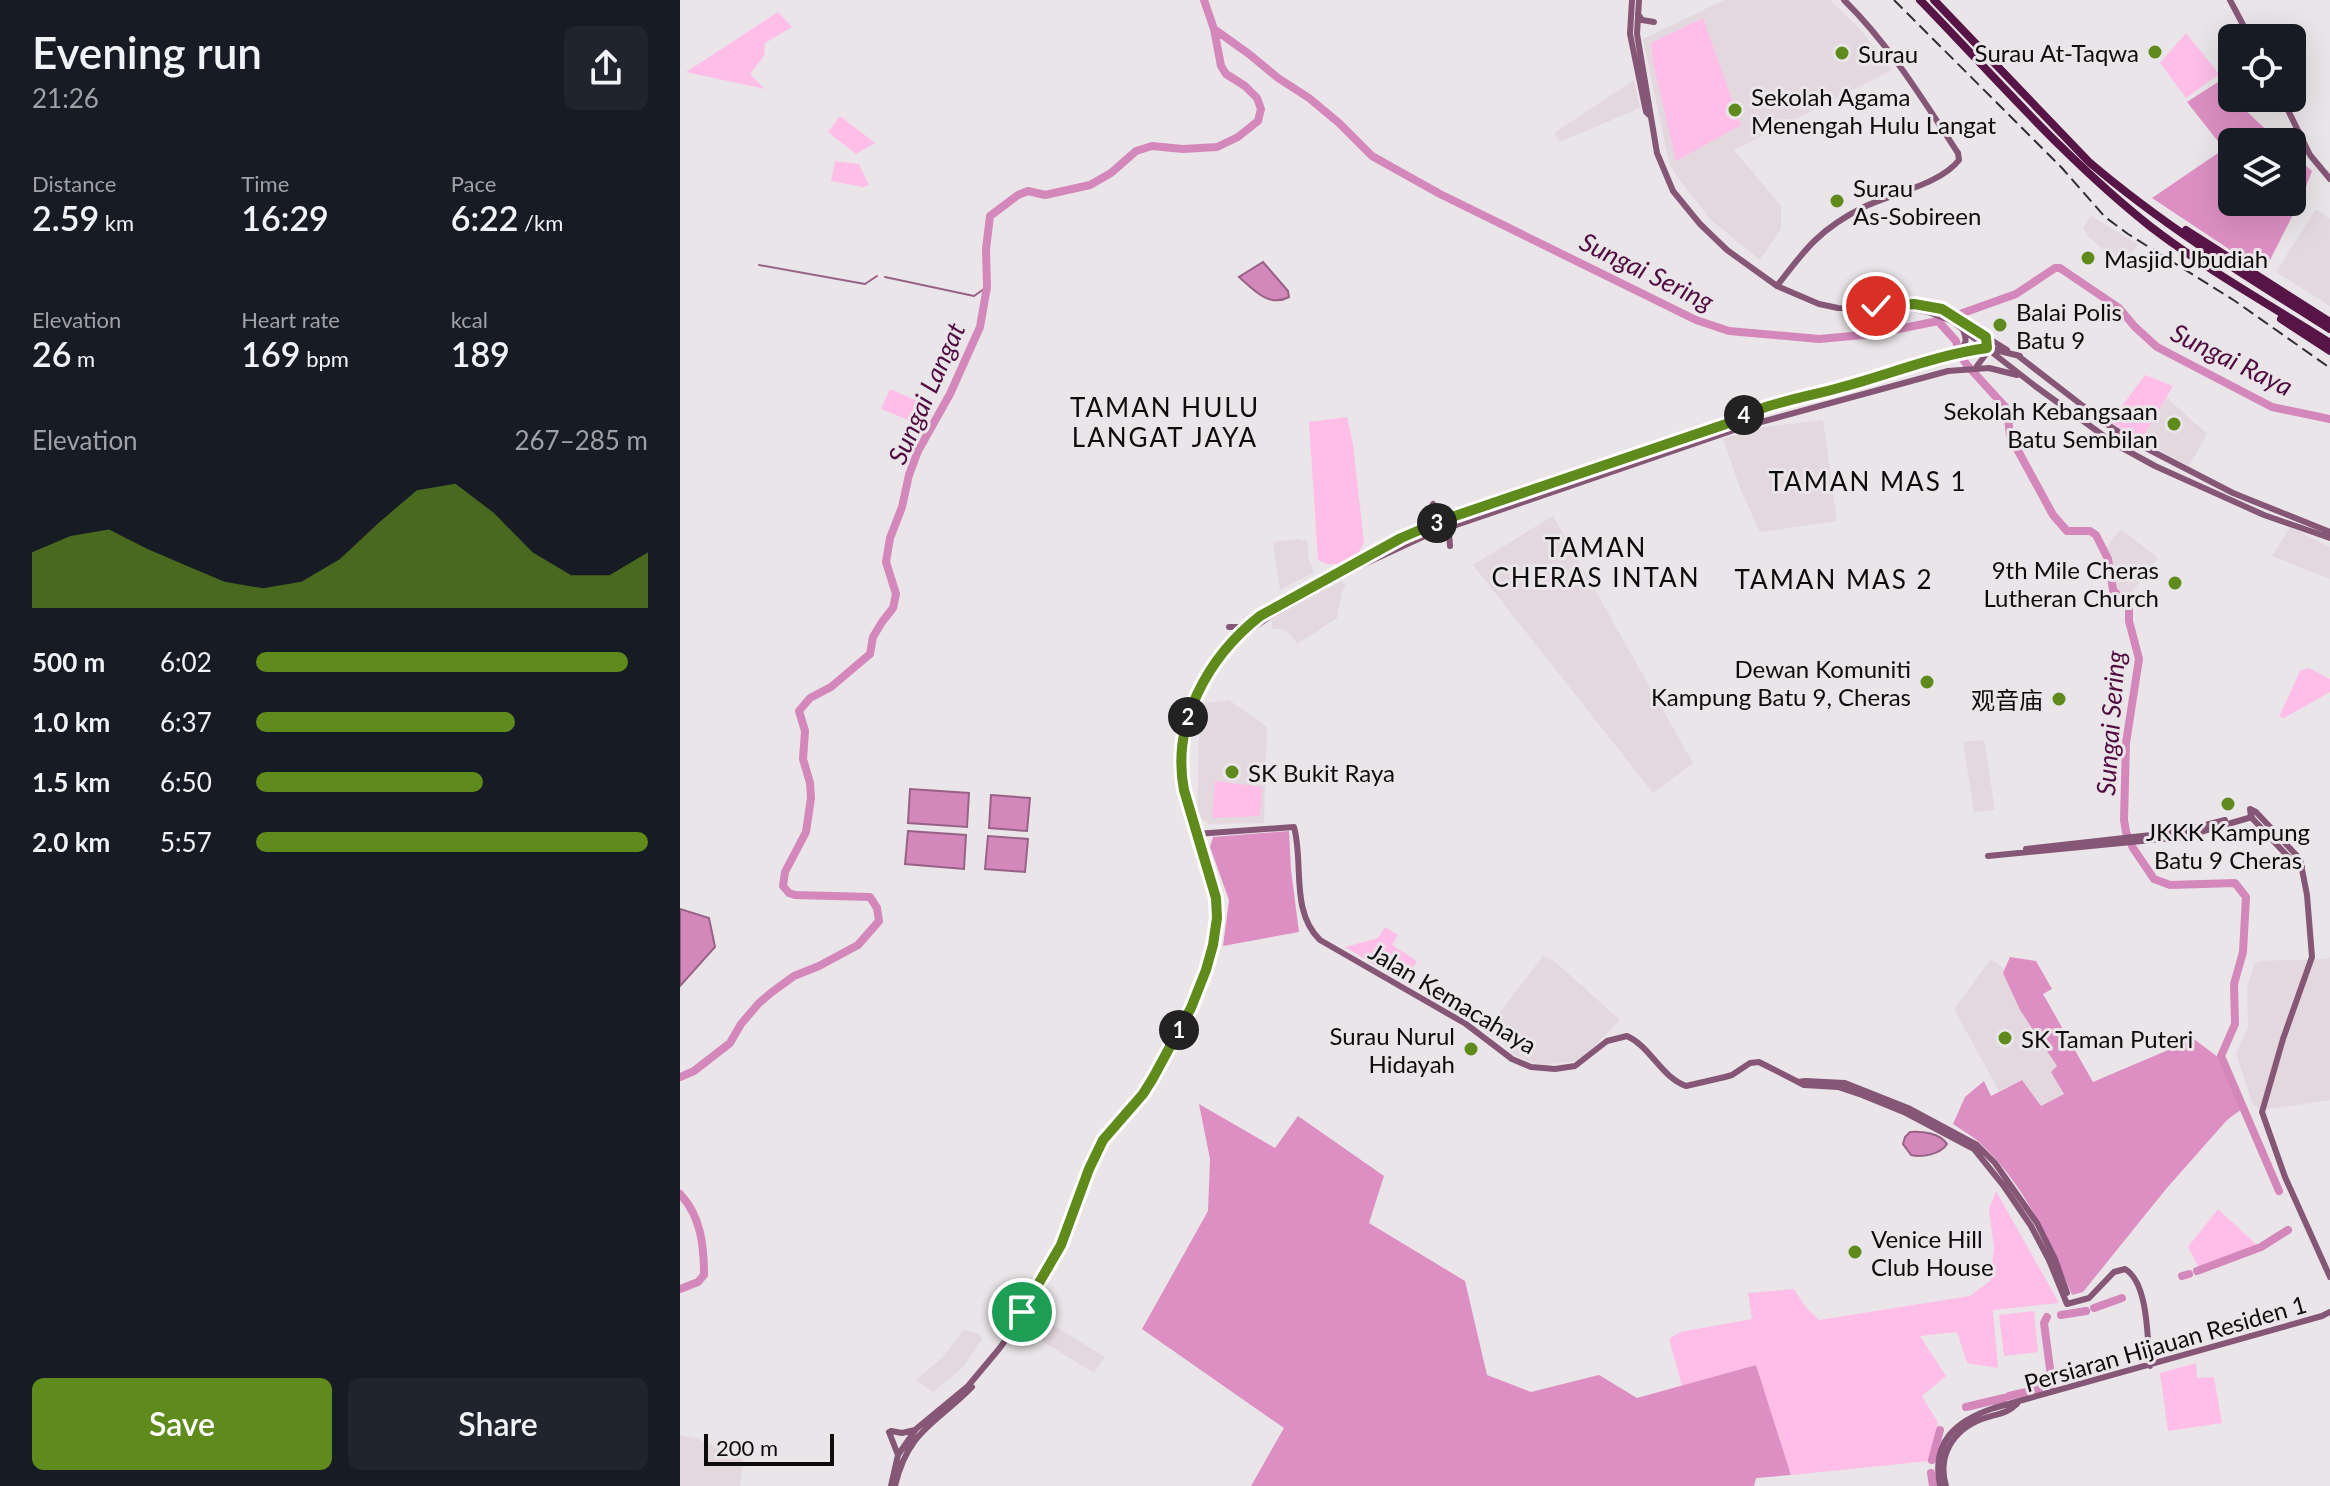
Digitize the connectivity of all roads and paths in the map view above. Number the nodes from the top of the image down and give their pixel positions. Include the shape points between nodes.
1 (1632, 0) edge
2 (1639, 0) edge
3 (1844, 0) edge
4 (1920, 0) edge
5 (1936, 0) edge
6 (2230, 0) edge
7 (1638, 14) junction
8 (1654, 22) dead end
9 (2243, 24) edge
10 (2289, 112) edge
11 (1650, 116) junction
12 (2328, 174) edge
13 (2115, 184) junction
14 (2201, 262) junction
15 (1777, 286) junction
16 (1847, 308) junction
17 (2330, 322) edge
18 (1963, 329) junction
19 (2330, 329) edge
20 (1986, 337) junction
21 (2330, 343) edge
22 (1987, 348) junction
23 (2330, 351) edge
24 (1950, 354) junction
25 (2020, 356) junction
26 (1977, 367) junction
27 (1948, 371) junction
28 (2039, 371) junction
29 (2024, 377) junction
30 (2035, 386) junction
31 (1455, 516) junction
32 (1457, 524) junction
33 (1424, 532) junction
34 (2330, 532) edge
35 (2330, 538) edge
36 (1229, 627) dead end
37 (1246, 627) junction
38 (1238, 638) junction
39 (1192, 819) junction
40 (1210, 832) junction
41 (1196, 834) junction
42 (2119, 841) junction
43 (1798, 1082) junction
44 (2330, 1277) edge
45 (2069, 1304) junction
46 (2327, 1315) edge
47 (999, 1349) junction
48 (2150, 1366) junction
49 (916, 1429) junction
50 (898, 1455) junction
51 (893, 1486) edge
52 (1943, 1486) edge

1 - 11 main road via 1630,36
2 - 7 main road
3 - 15 main road via 1867,22 1959,160 1940,175 1865,207 1825,231 1809,243
4 - 14 highway via 2086,172
5 - 13 highway
6 - 9 main road
7 - 8 main road
7 - 11 main road
10 - 12 main road via 2310,155
11 - 15 main road via 1657,153 1673,191 1710,235
13 - 17 highway
13 - 19 highway via 2210,255
14 - 21 highway
14 - 23 highway
15 - 16 main road via 1819,304
16 - 18 main road via 1928,312
16 - 20 main road via 1928,305
18 - 22 main road
18 - 24 main road via 1965,343
20 - 22 main road
20 - 25 main road
22 - 24 main road
22 - 25 main road
22 - 26 main road
22 - 29 main road
24 - 27 main road
24 - 31 main road via 1765,407
25 - 28 main road
26 - 27 main road
26 - 29 main road
27 - 32 main road via 1743,427
28 - 30 main road via 2033,376
28 - 34 main road via 2138,444 2233,493
29 - 30 main road
30 - 35 main road via 2134,455 2264,515
31 - 33 main road
31 - 33 main road via 1440,513 1433,504
32 - 33 main road
32 - 33 main road via 1449,532 1449,545
33 - 37 main road via 1401,538
33 - 38 main road
36 - 37 main road
37 - 38 main road
38 - 39 main road via 1209,672 1185,725 1182,777
39 - 40 main road
39 - 41 main road
40 - 41 main road, Jalan Kemacahaya
40 - 43 main road, Jalan Kemacahaya via 1294,827 1297,870 1312,932 1466,1024 1522,1064 1548,1069 1575,1066 1607,1041 1627,1036 1669,1077 1686,1086 1732,1075 1754,1061
41 - 47 main road via 1217,908 1206,970 1153,1078 1103,1140 1061,1245
42 - 42 main road via 1988,856 1993,853
42 - 44 main road via 2254,814 2302,867 2312,957 2262,1112
43 - 45 main road, Jalan Kemacahaya via 1862,1095 1974,1149 2031,1226
43 - 45 main road, Jalan Kemacahaya via 1845,1083 1908,1108 1977,1145 2037,1223
45 - 48 main road via 2089,1298 2115,1271 2130,1271 2144,1305
46 - 48 main road, Persiaran Hijauan Residen 1
47 - 49 main road via 968,1386
47 - 51 main road via 980,1379 911,1444
48 - 52 main road, Persiaran Hijauan Residen 1 via 1970,1421 1948,1448
49 - 50 main road
49 - 50 main road via 890,1431
50 - 51 main road

